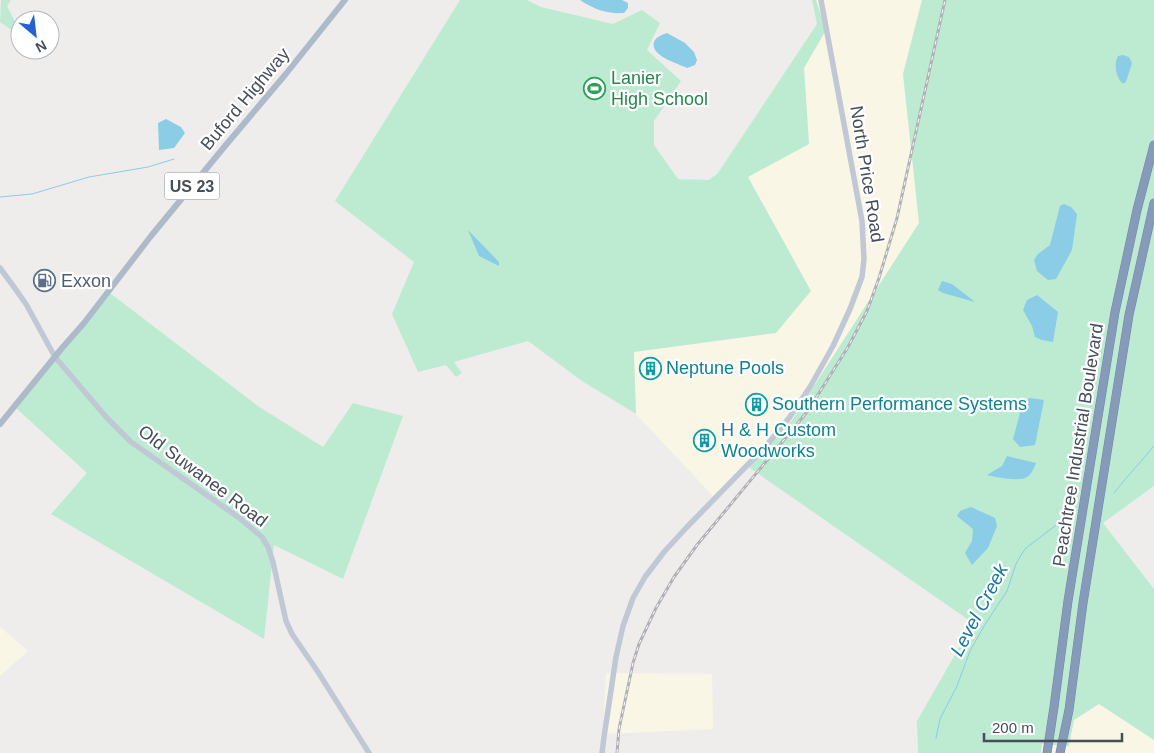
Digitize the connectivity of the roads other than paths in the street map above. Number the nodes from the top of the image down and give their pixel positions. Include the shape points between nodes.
1 (345, 0) edge
2 (821, 0) edge
3 (1154, 145) edge
4 (1154, 203) edge
5 (0, 268) edge
6 (55, 357) junction
7 (0, 424) edge
8 (368, 753) edge
9 (602, 753) edge
10 (1046, 753) edge
11 (1060, 753) edge

1 - 6 main road, Buford Highway / US 23
2 - 9 street, North Price Road via 862,221 862,277 833,346 789,418 645,576 623,626
3 - 10 highway, Peachtree Industrial Boulevard via 1115,312
4 - 11 highway, Peachtree Industrial Boulevard via 1129,315
5 - 6 street, Old Suwanee Road via 26,304
6 - 7 main road, US 23
6 - 8 street, Old Suwanee Road via 131,442 262,537 273,562 292,634

